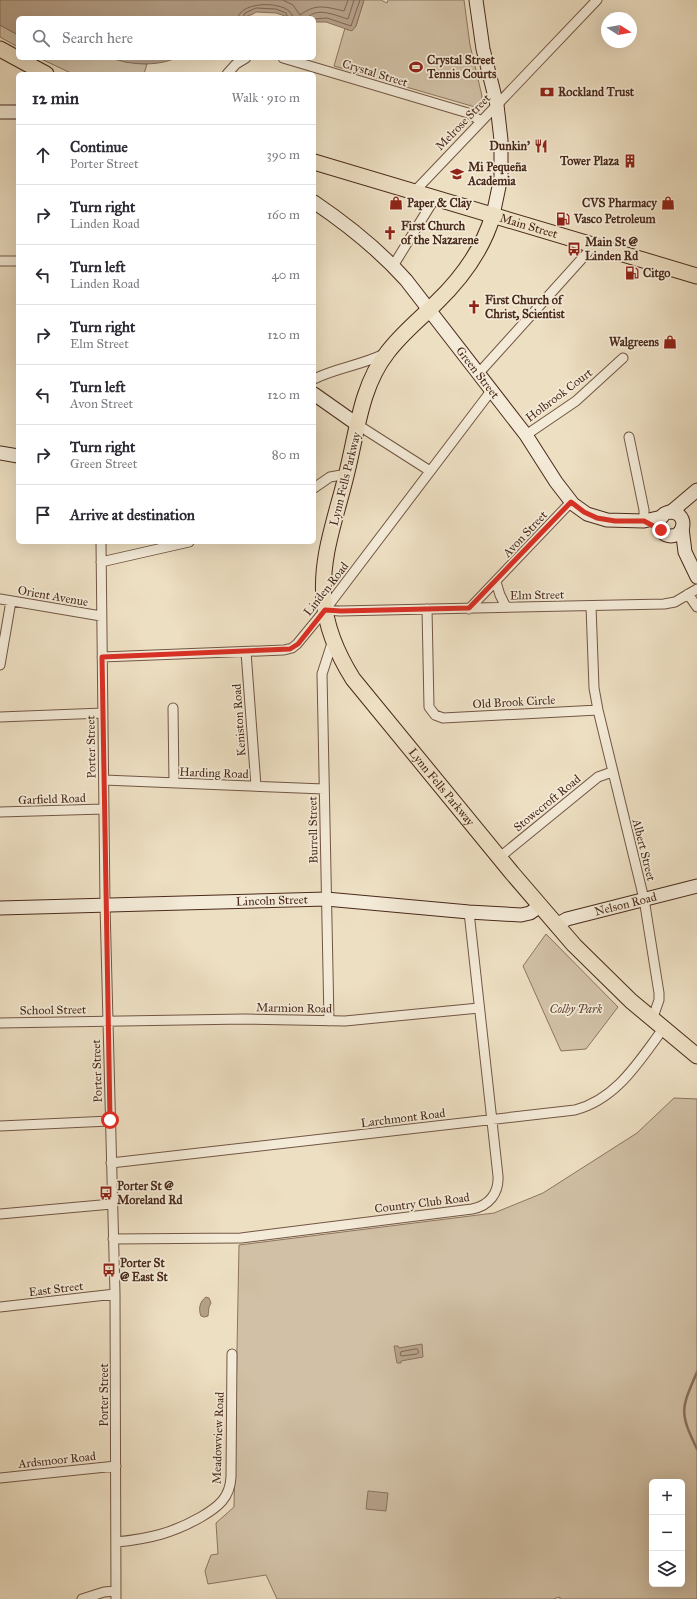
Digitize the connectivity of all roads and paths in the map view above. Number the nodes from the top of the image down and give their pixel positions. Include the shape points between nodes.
1 (476, 0) edge
2 (597, 0) edge
3 (0, 49) edge
4 (16, 58) edge
5 (20, 60) edge
6 (243, 60) edge
7 (290, 60) edge
8 (42, 72) edge
9 (229, 72) edge
10 (496, 105) junction
11 (0, 112) edge
12 (16, 112) edge
13 (481, 121) junction
14 (316, 163) edge
15 (414, 192) junction
16 (435, 198) junction
17 (316, 203) edge
18 (493, 215) junction
19 (593, 245) junction
20 (0, 261) edge
21 (16, 261) edge
22 (393, 266) junction
23 (697, 276) edge
24 (429, 310) junction
25 (387, 352) junction
26 (623, 358) dead end
27 (478, 374) junction
28 (316, 378) edge
29 (491, 391) junction
30 (316, 395) edge
31 (358, 425) junction
32 (526, 435) junction
33 (629, 437) dead end
34 (0, 453) edge
35 (16, 456) edge
36 (430, 471) junction
37 (347, 474) junction
38 (316, 487) edge
39 (695, 492) edge
40 (571, 502) junction
41 (644, 521) junction
42 (666, 523) junction
43 (682, 525) junction
44 (101, 544) edge
45 (180, 544) edge
46 (685, 552) junction
47 (101, 562) junction
48 (697, 577) edge
49 (496, 582) junction
50 (697, 589) edge
51 (688, 594) junction
52 (0, 599) edge
53 (11, 601) junction
54 (591, 606) junction
55 (506, 607) junction
56 (697, 607) edge
57 (469, 608) junction
58 (428, 609) junction
59 (325, 610) junction
60 (101, 616) junction
61 (333, 640) junction
62 (246, 652) junction
63 (102, 657) junction
64 (0, 665) edge
65 (173, 708) dead end
66 (598, 710) junction
67 (103, 713) junction
68 (0, 717) edge
69 (612, 772) junction
70 (104, 780) junction
71 (174, 783) junction
72 (256, 786) junction
73 (324, 789) junction
74 (104, 809) junction
75 (0, 812) edge
76 (500, 857) junction
77 (697, 886) edge
78 (644, 899) junction
79 (326, 900) junction
80 (105, 905) junction
81 (540, 906) junction
82 (0, 908) edge
83 (469, 912) junction
84 (556, 925) junction
85 (479, 1008) junction
86 (107, 1021) junction
87 (329, 1021) junction
88 (0, 1023) edge
89 (658, 1025) junction
90 (697, 1056) edge
91 (110, 1120) junction
92 (492, 1120) junction
93 (0, 1126) edge
94 (111, 1163) junction
95 (112, 1204) junction
96 (0, 1214) edge
97 (113, 1239) junction
98 (115, 1294) junction
99 (0, 1308) edge
100 (232, 1354) dead end
101 (116, 1466) junction
102 (0, 1478) edge
103 (116, 1542) junction
104 (116, 1595) edge
105 (82, 1599) edge

1 - 10 street, Lynn Fells Parkway via 483,49
2 - 10 street, Melrose Street
3 - 4 main road
5 - 8 main road
6 - 9 street
7 - 13 street, Crystal Street via 468,113
10 - 13 street, Melrose Street
10 - 18 street, Lynn Fells Parkway via 502,140 502,168
11 - 12 street
13 - 15 street, Melrose Street
14 - 15 main road, Main Street
15 - 16 main road, Main Street
16 - 18 main road, Main Street
16 - 22 street
17 - 22 street, Green Street via 359,235
18 - 19 main road, Main Street
18 - 24 main road, Lynn Fells Parkway via 485,237 471,261
19 - 23 main road, Main Street
19 - 27 street
20 - 21 street
22 - 24 street, Green Street
24 - 25 main road, Lynn Fells Parkway
24 - 27 street, Green Street
25 - 28 street via 374,359
25 - 31 main road, Lynn Fells Parkway via 370,385
26 - 32 street, Holbrook Court via 576,401
27 - 29 street, Green Street
29 - 32 street, Green Street
29 - 36 street, Linden Road
30 - 31 street
31 - 36 street
31 - 37 main road, Lynn Fells Parkway
32 - 40 street, Green Street
33 - 41 street
34 - 35 street
36 - 59 street, Linden Road
37 - 38 street via 330,477
37 - 59 main road, Lynn Fells Parkway via 326,554 323,580
39 - 42 street
39 - 43 street
40 - 41 street, Green Street via 587,514 602,519
40 - 49 street, Avon Street
41 - 42 street, Green Street
42 - 43 street via 677,534
42 - 43 street via 678,514
42 - 46 street
43 - 46 street
44 - 47 street, Porter Street
45 - 47 street
46 - 48 street
47 - 60 street, Porter Street
49 - 55 street
49 - 57 street, Avon Street
50 - 51 street, Elm Street
51 - 54 street, Elm Street via 667,604
51 - 56 street
52 - 53 street, Orient Avenue
53 - 60 street, Orient Avenue
53 - 64 street
54 - 55 street, Elm Street
54 - 66 street via 594,688
55 - 57 street, Elm Street
57 - 58 street, Elm Street
58 - 59 street, Elm Street
58 - 66 street, Old Brook Circle via 429,707 436,716 443,718
59 - 61 main road, Lynn Fells Parkway
59 - 62 street, Linden Road via 292,648
60 - 63 street, Porter Street
61 - 73 street, Burrell Street via 322,674
61 - 76 main road, Lynn Fells Parkway via 344,665 371,702
62 - 63 street, Linden Road
62 - 72 street, Keniston Road
63 - 67 street, Porter Street
65 - 71 street
66 - 69 street, Albert Street
67 - 68 street
67 - 70 street, Porter Street
69 - 76 street, Stowecroft Road via 598,778
69 - 78 street, Albert Street
70 - 71 street, Harding Road
70 - 74 street, Porter Street
71 - 72 street, Harding Road
72 - 73 street, Harding Road
73 - 79 street, Burrell Street
74 - 75 street, Garfield Road
74 - 80 street, Porter Street
76 - 81 main road, Lynn Fells Parkway
77 - 78 street, Nelson Road
78 - 84 street, Nelson Road via 567,918
78 - 89 street, Albert Street via 659,993
79 - 80 street, Lincoln Street
79 - 83 street, Lincoln Street
79 - 87 street, Burrell Street
80 - 82 street, Lincoln Street
80 - 86 street, Porter Street
81 - 83 street, Lincoln Street via 524,915
81 - 84 main road, Lynn Fells Parkway
83 - 85 street, Country Club Road
84 - 89 main road, Lynn Fells Parkway via 610,982
85 - 87 street, Marmion Road
85 - 92 street, Country Club Road
86 - 87 street, Marmion Road
86 - 88 street, School Street
86 - 91 street, Porter Street
89 - 90 main road, Lynn Fells Parkway
89 - 92 street, Larchmont Road via 620,1084 600,1101 575,1110
91 - 93 street
91 - 94 street, Porter Street
92 - 94 street, Larchmont Road
92 - 97 street, Country Club Road via 498,1184 489,1201 476,1208 239,1238
94 - 95 street, Porter Street
95 - 96 street
95 - 97 street, Porter Street
97 - 98 street, Porter Street
98 - 99 street, East Street
98 - 101 street, Porter Street
100 - 103 street, Meadowview Road via 231,1477 227,1495 213,1510 178,1529
101 - 102 street, Ardsmoor Road
101 - 103 street, Porter Street
103 - 104 street, Porter Street
104 - 105 street via 104,1592

